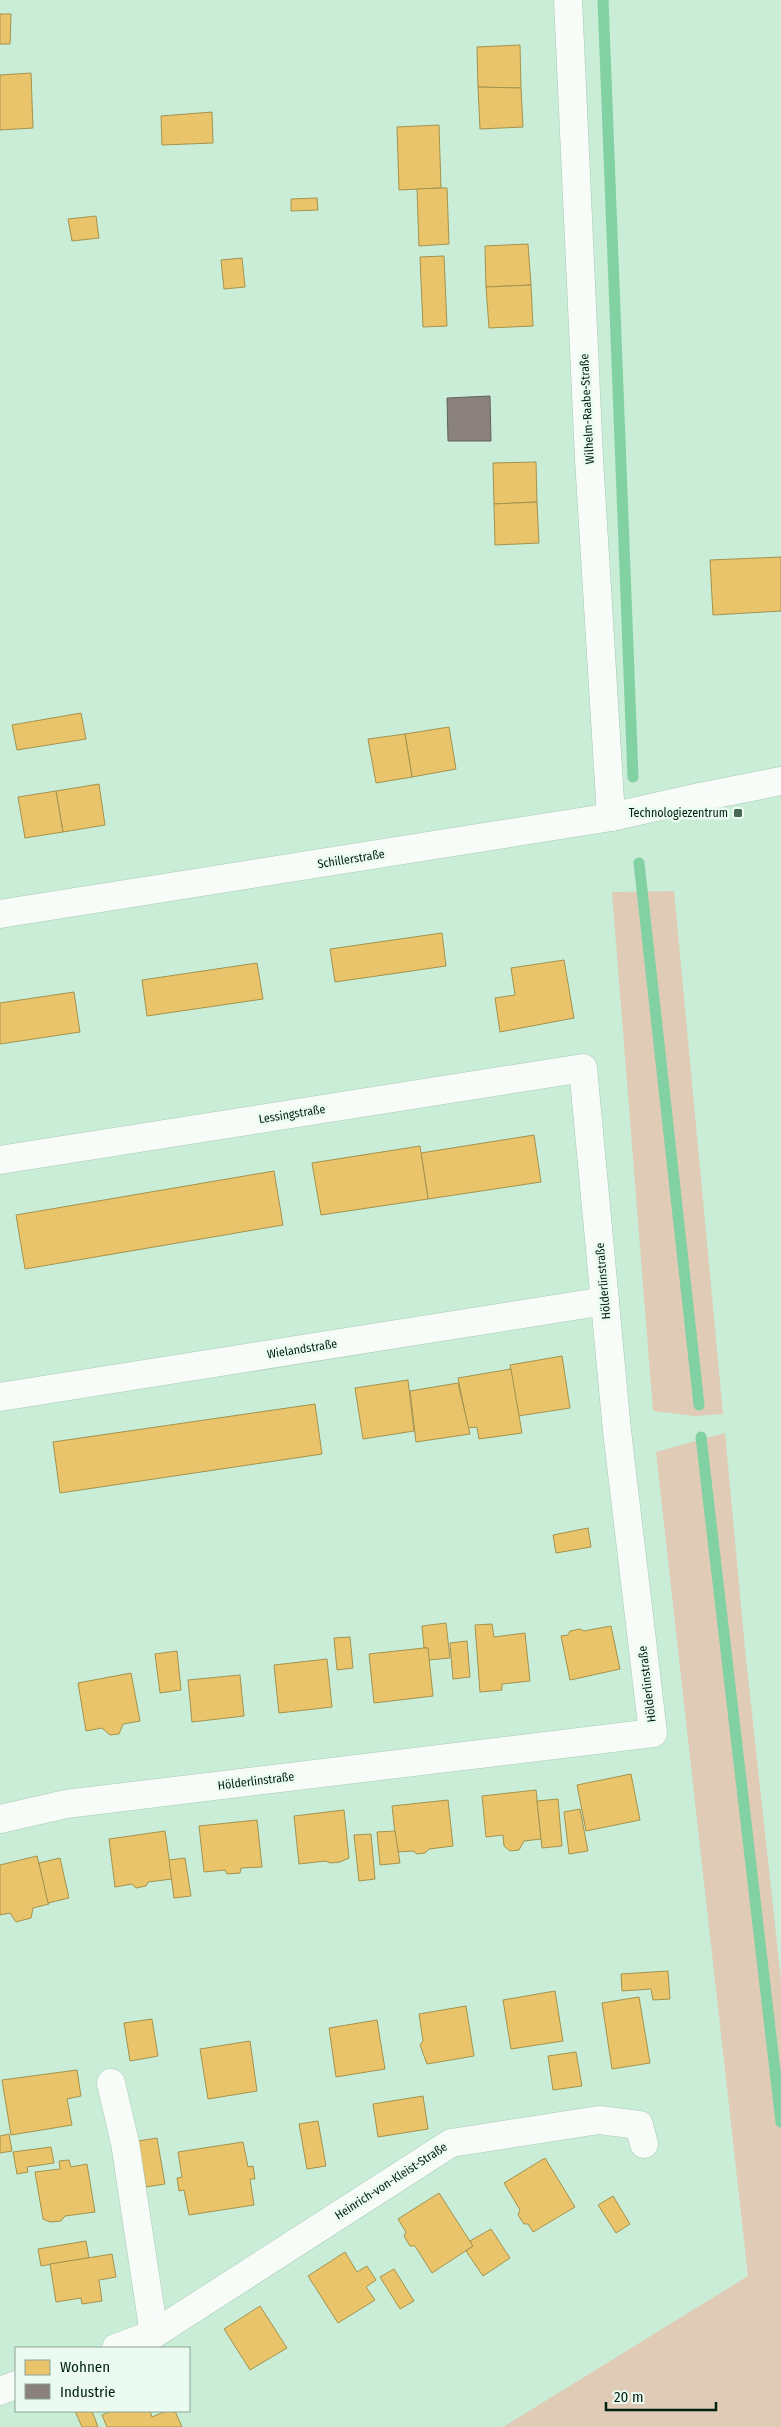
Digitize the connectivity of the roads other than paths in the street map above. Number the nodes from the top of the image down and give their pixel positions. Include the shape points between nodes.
1 (568, 0) edge
2 (781, 781) edge
3 (611, 817) junction
4 (0, 914) edge
5 (583, 1068) joint
6 (0, 1160) edge
7 (605, 1302) junction
8 (0, 1398) edge
9 (0, 1819) edge
10 (111, 2083) dead end
11 (644, 2144) dead end
12 (154, 2334) junction
13 (119, 2347) edge
14 (15, 2385) edge
15 (0, 2391) edge

1 - 3 street, Wilhelm-Raabe-Straße
2 - 3 street, Schillerstraße
3 - 4 street, Schillerstraße
5 - 6 street, Lessingstraße
5 - 7 street, Hölderlinstraße
7 - 8 street, Wielandstraße
7 - 9 street, Hölderlinstraße via 653,1733 66,1804
10 - 12 street via 125,2142
11 - 12 street, Heinrich-von-Kleist-Straße via 639,2125 599,2120 451,2142
12 - 13 street, Heinrich-von-Kleist-Straße
14 - 15 street

